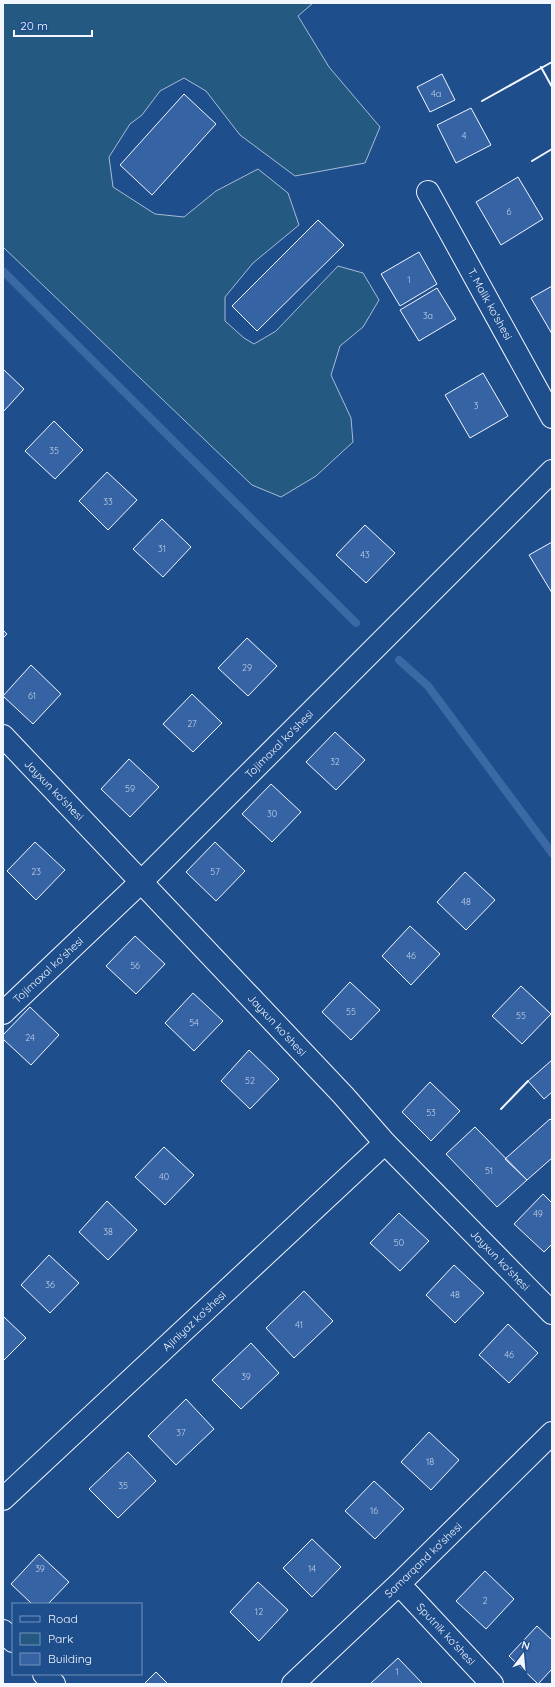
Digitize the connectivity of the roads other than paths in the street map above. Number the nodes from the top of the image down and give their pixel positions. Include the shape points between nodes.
1 (428, 192) dead end
2 (552, 417) edge
3 (552, 471) edge
4 (3, 736) edge
5 (142, 881) junction
6 (3, 1013) edge
7 (385, 1143) junction
8 (552, 1313) edge
9 (552, 1433) edge
10 (3, 1499) edge
11 (399, 1584) junction
12 (3, 1631) edge
13 (12, 1640) edge
14 (45, 1675) edge
15 (54, 1684) edge
16 (293, 1684) edge
17 (492, 1684) edge

1 - 2 street, T. Malik ko'shesi
3 - 5 street, Tojimaxal ko'shesi
4 - 5 street, Jayxun ko'shesi
5 - 6 street, Tojimaxal ko'shesi
5 - 7 street, Jayxun ko'shesi
7 - 8 street, Jayxun ko'shesi
7 - 10 street, Ajiniyaz ko'shesi
9 - 11 street, Samarqand ko'shesi
11 - 16 street, Samarqand ko'shesi
11 - 17 street, Sputnik ko'shesi
12 - 13 street
14 - 15 street

